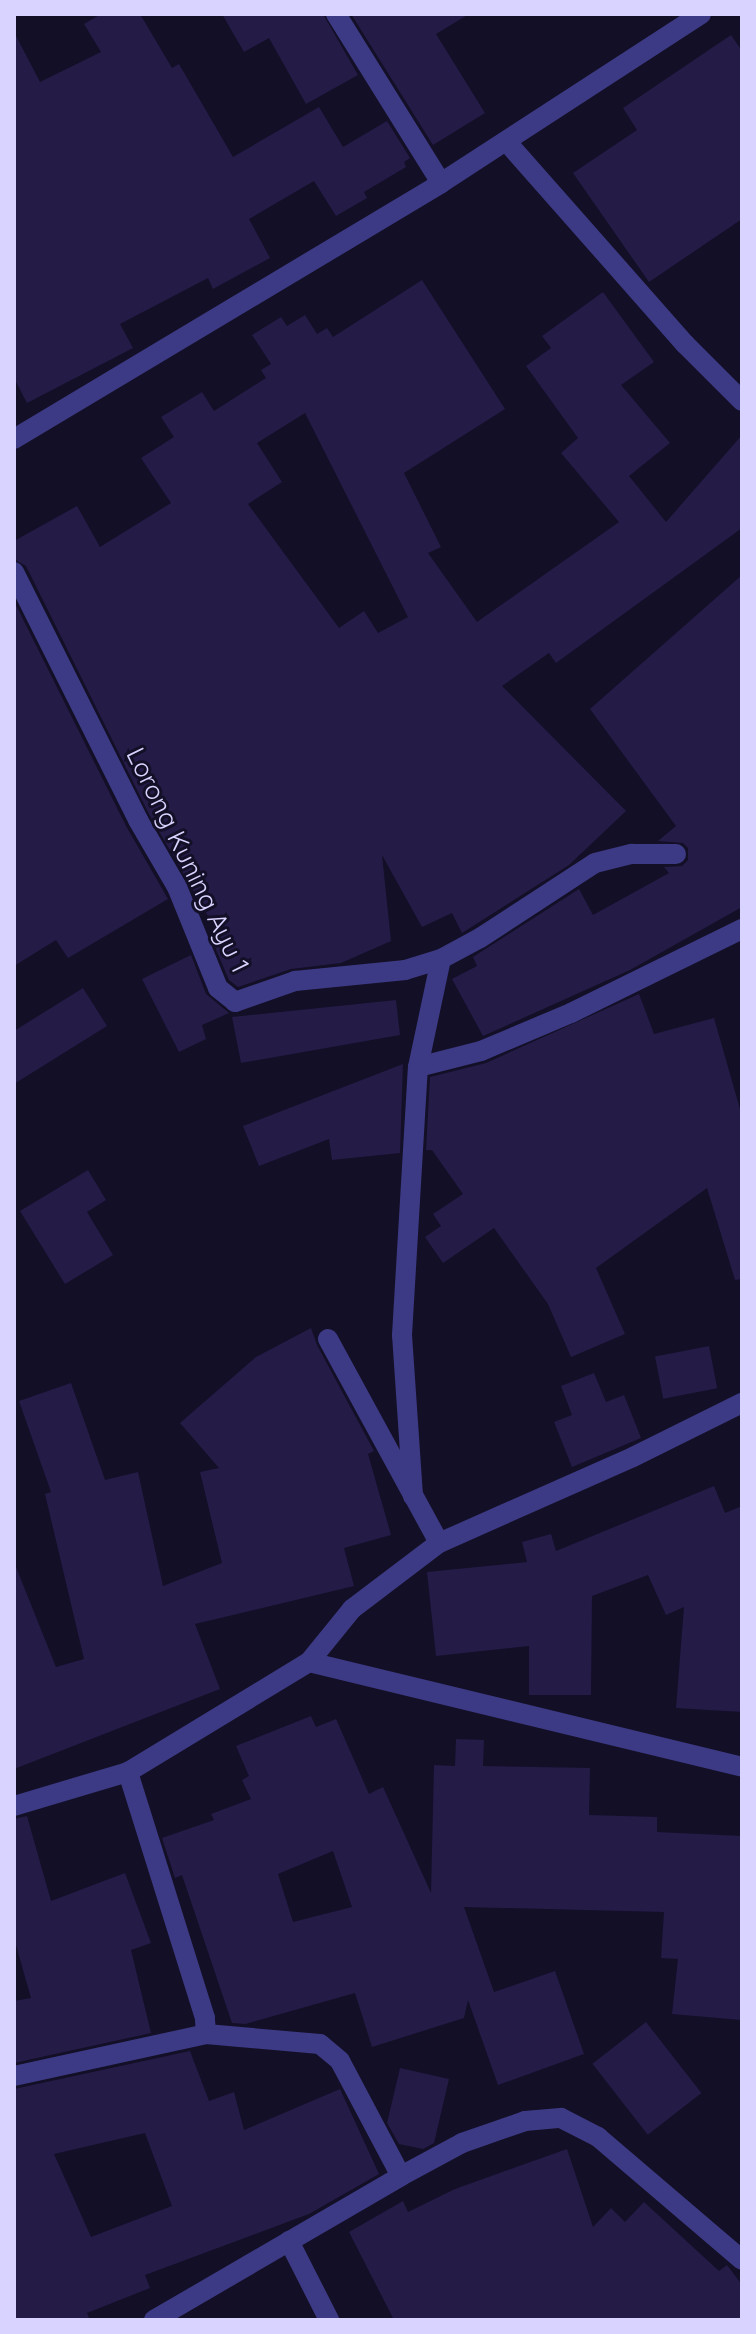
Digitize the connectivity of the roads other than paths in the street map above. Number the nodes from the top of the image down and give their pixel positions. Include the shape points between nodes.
1 (336, 14) edge
2 (701, 14) edge
3 (506, 141) junction
4 (441, 183) junction
5 (742, 401) edge
6 (14, 439) edge
7 (14, 572) edge
8 (676, 854) dead end
9 (742, 929) edge
10 (441, 959) junction
11 (418, 1067) junction
12 (328, 1339) dead end
13 (742, 1403) edge
14 (413, 1496) junction
15 (439, 1543) junction
16 (309, 1662) junction
17 (742, 1767) edge
18 (128, 1772) junction
19 (14, 1806) edge
20 (206, 2034) junction
21 (14, 2076) edge
22 (401, 2176) junction
23 (289, 2241) junction
24 (742, 2260) edge
25 (154, 2320) edge
26 (329, 2320) edge

1 - 4 street
2 - 3 street
3 - 4 street
3 - 5 street
4 - 6 street
7 - 10 street, Lorong Kuning Ayu 1 via 188,915 218,988 235,1002 295,981 405,970
8 - 10 street, Lorong Kuning Ayu 1 via 632,854 595,863
9 - 11 street via 571,1013 481,1051
10 - 11 street
11 - 14 street via 402,1335
12 - 14 street
13 - 15 street
14 - 15 street
15 - 16 street via 352,1609
16 - 17 street
16 - 18 street
18 - 19 street
18 - 20 street
20 - 21 street
20 - 22 street via 320,2044 340,2061
22 - 23 street
22 - 24 street via 487,2134 525,2121 561,2118 598,2137
23 - 25 street
23 - 26 street

